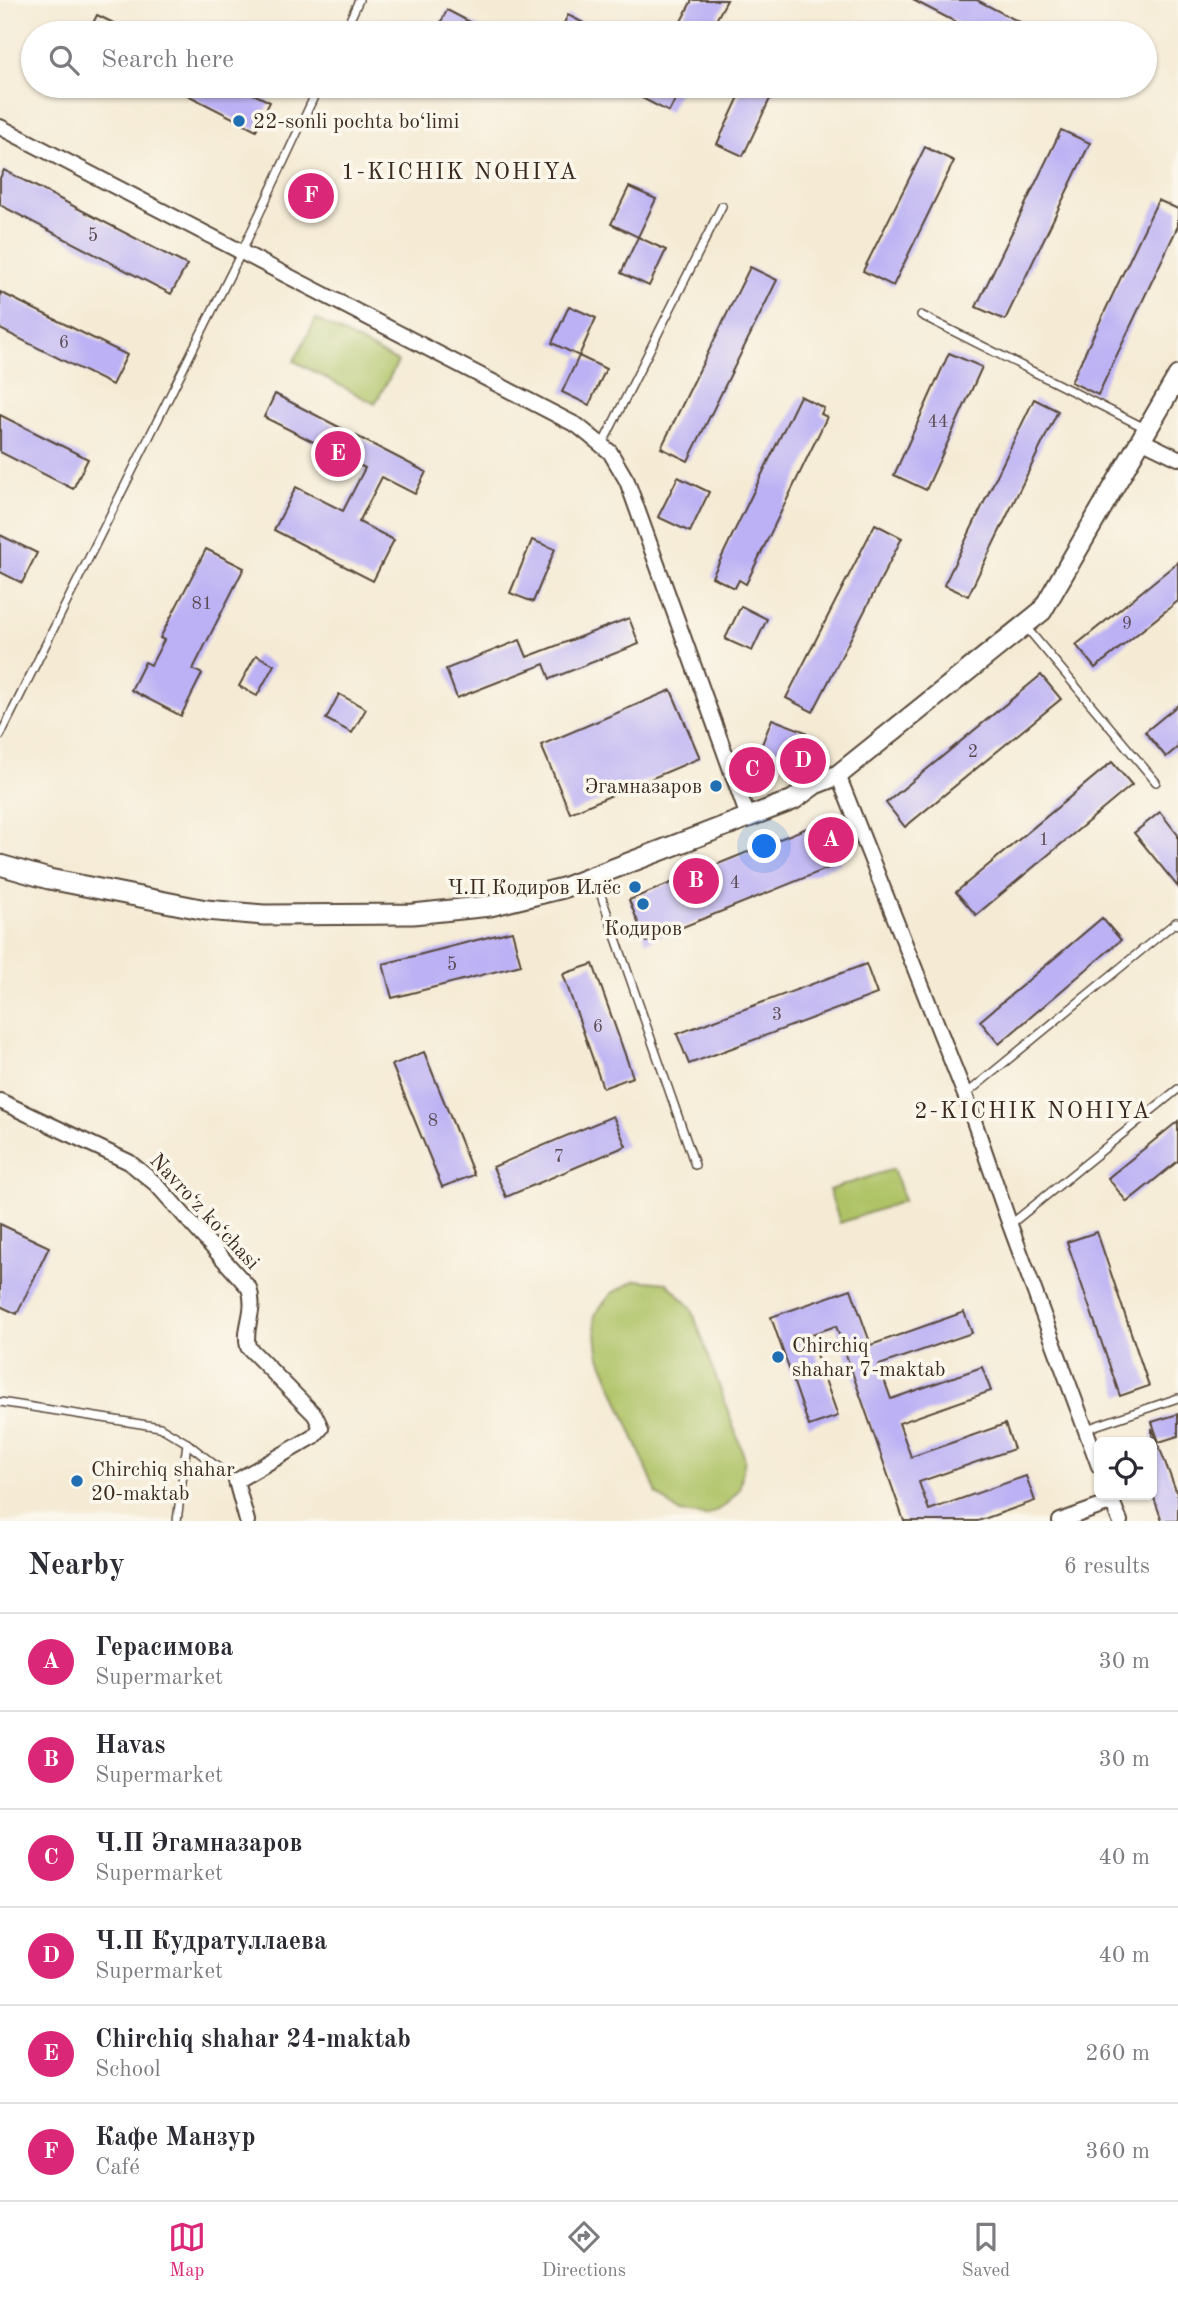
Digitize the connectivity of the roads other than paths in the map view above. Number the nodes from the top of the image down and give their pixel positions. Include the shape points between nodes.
1 (359, 0) edge
2 (349, 21) edge
3 (313, 98) edge
4 (0, 127) edge
5 (722, 206) dead end
6 (242, 251) junction
7 (921, 315) dead end
8 (1178, 376) edge
9 (1144, 435) junction
10 (602, 445) junction
11 (1178, 458) edge
12 (1026, 626) junction
13 (0, 736) edge
14 (838, 775) junction
15 (1156, 782) dead end
16 (748, 817) junction
17 (0, 865) edge
18 (594, 876) junction
19 (1178, 925) edge
20 (1178, 1089) edge
21 (965, 1095) junction
22 (0, 1101) edge
23 (695, 1165) dead end
24 (1010, 1225) junction
25 (1178, 1398) edge
26 (0, 1402) edge
27 (1086, 1430) junction
28 (187, 1443) junction
29 (1094, 1452) edge
30 (236, 1481) junction
31 (1107, 1500) edge
32 (1112, 1500) edge
33 (177, 1521) edge
34 (247, 1521) edge
35 (1060, 1521) edge
36 (1120, 1521) edge

1 - 2 lane
3 - 6 lane
4 - 6 street
5 - 10 lane
6 - 10 street via 578,426
6 - 13 lane
7 - 9 lane
8 - 9 street
9 - 11 street
9 - 12 street via 1042,611
10 - 16 street via 627,481
12 - 14 street
12 - 15 lane
14 - 16 street via 793,800
14 - 21 street
16 - 18 street
17 - 18 street via 206,910 292,916 448,911 525,898
18 - 23 lane
19 - 21 lane via 1176,922
20 - 24 lane
21 - 24 street
22 - 30 street, Navro‘z ko‘chasi via 129,1162 156,1184 248,1288 253,1300 248,1347 316,1415 321,1428
24 - 27 street
25 - 27 lane
26 - 28 lane via 160,1427
27 - 29 street
28 - 30 lane
28 - 33 lane
30 - 34 street
31 - 35 street
32 - 36 street

